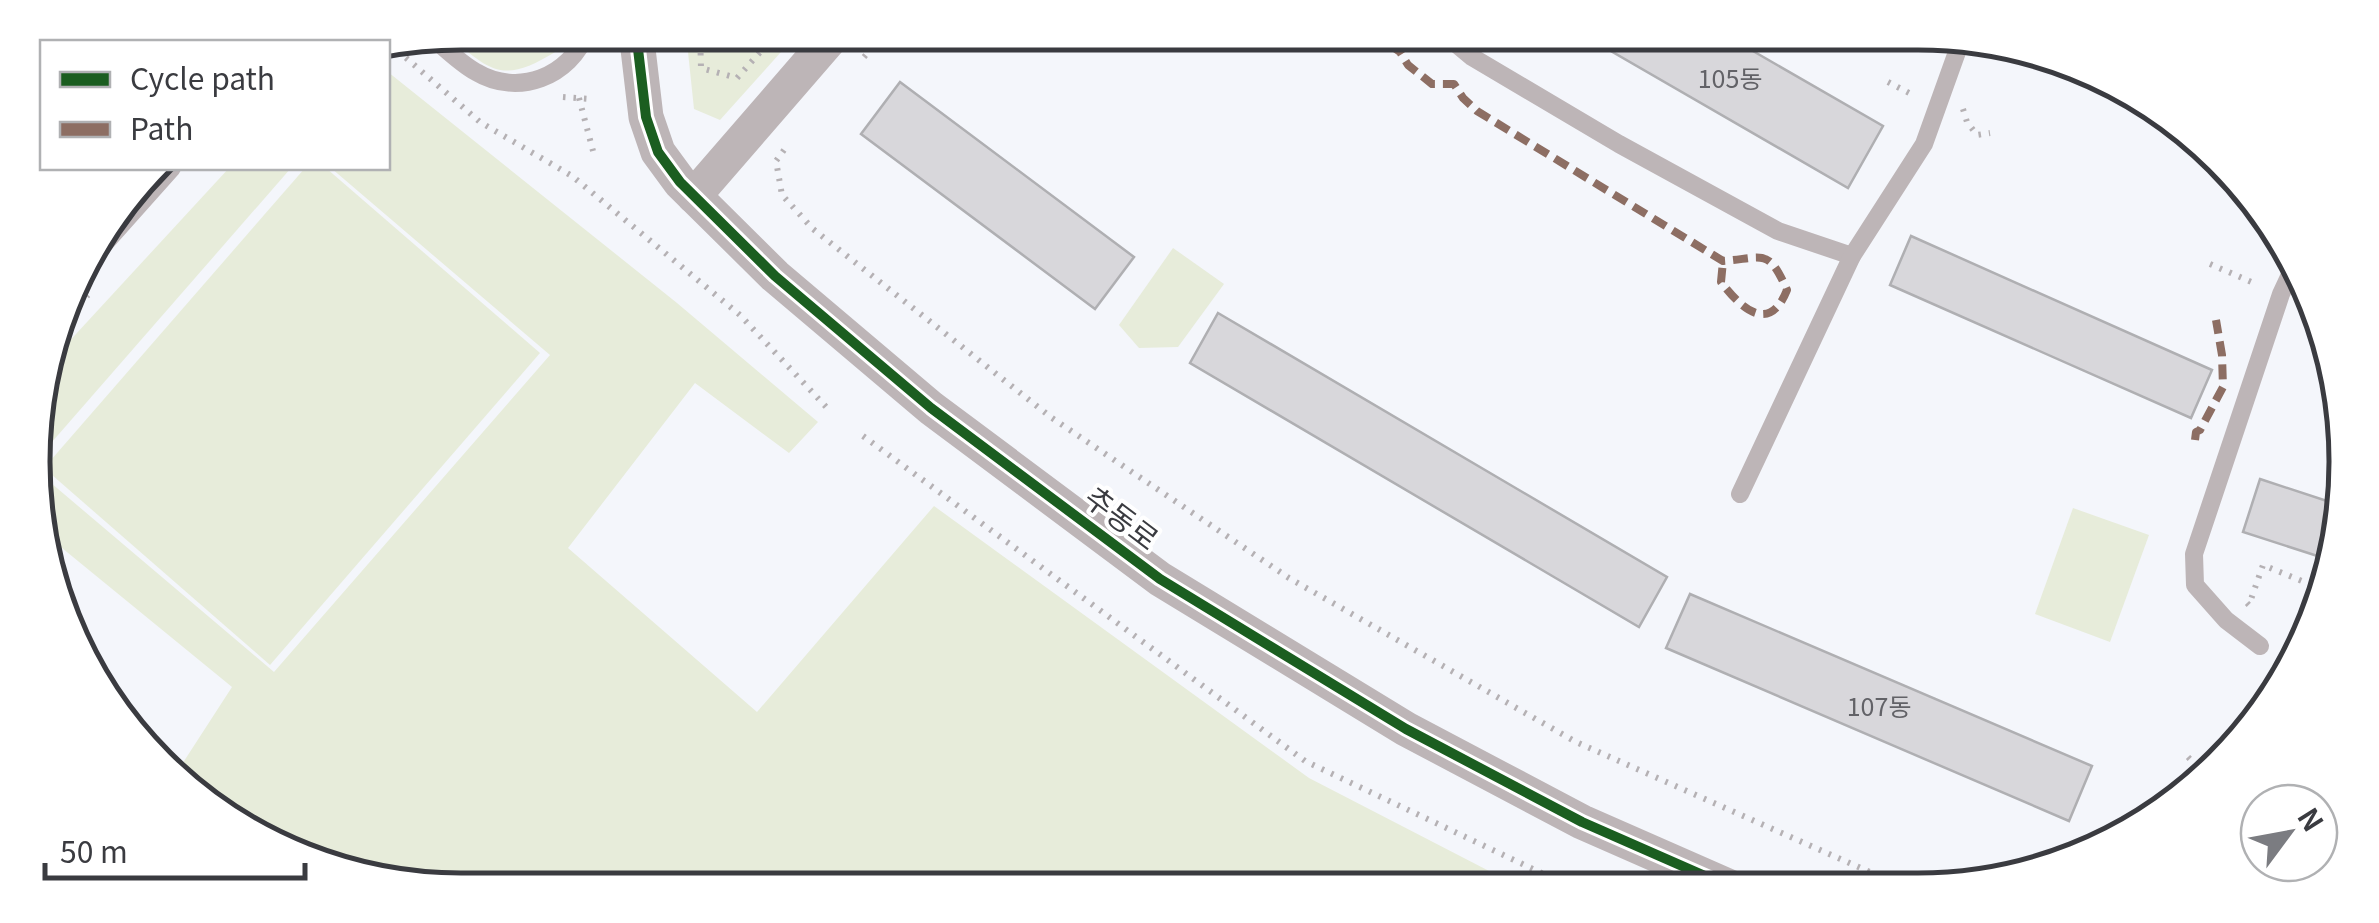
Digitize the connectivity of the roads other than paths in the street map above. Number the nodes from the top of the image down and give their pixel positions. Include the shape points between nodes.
1 (578, 50) edge
2 (637, 50) edge
3 (820, 50) edge
4 (1464, 50) edge
5 (448, 51) edge
6 (1957, 52) edge
7 (694, 196) junction
8 (1852, 256) junction
9 (2288, 281) edge
10 (1740, 494) dead end
11 (2260, 646) dead end
12 (1698, 873) edge

1 - 5 lane via 551,77 514,84 478,74
2 - 7 street, 추동로 via 658,152
3 - 7 street
4 - 8 lane via 1762,222
6 - 8 lane via 1924,144
7 - 12 street, 추동로 via 775,276 931,408 1160,579 1406,729 1582,822
8 - 10 lane
9 - 11 lane via 2194,554 2196,585

